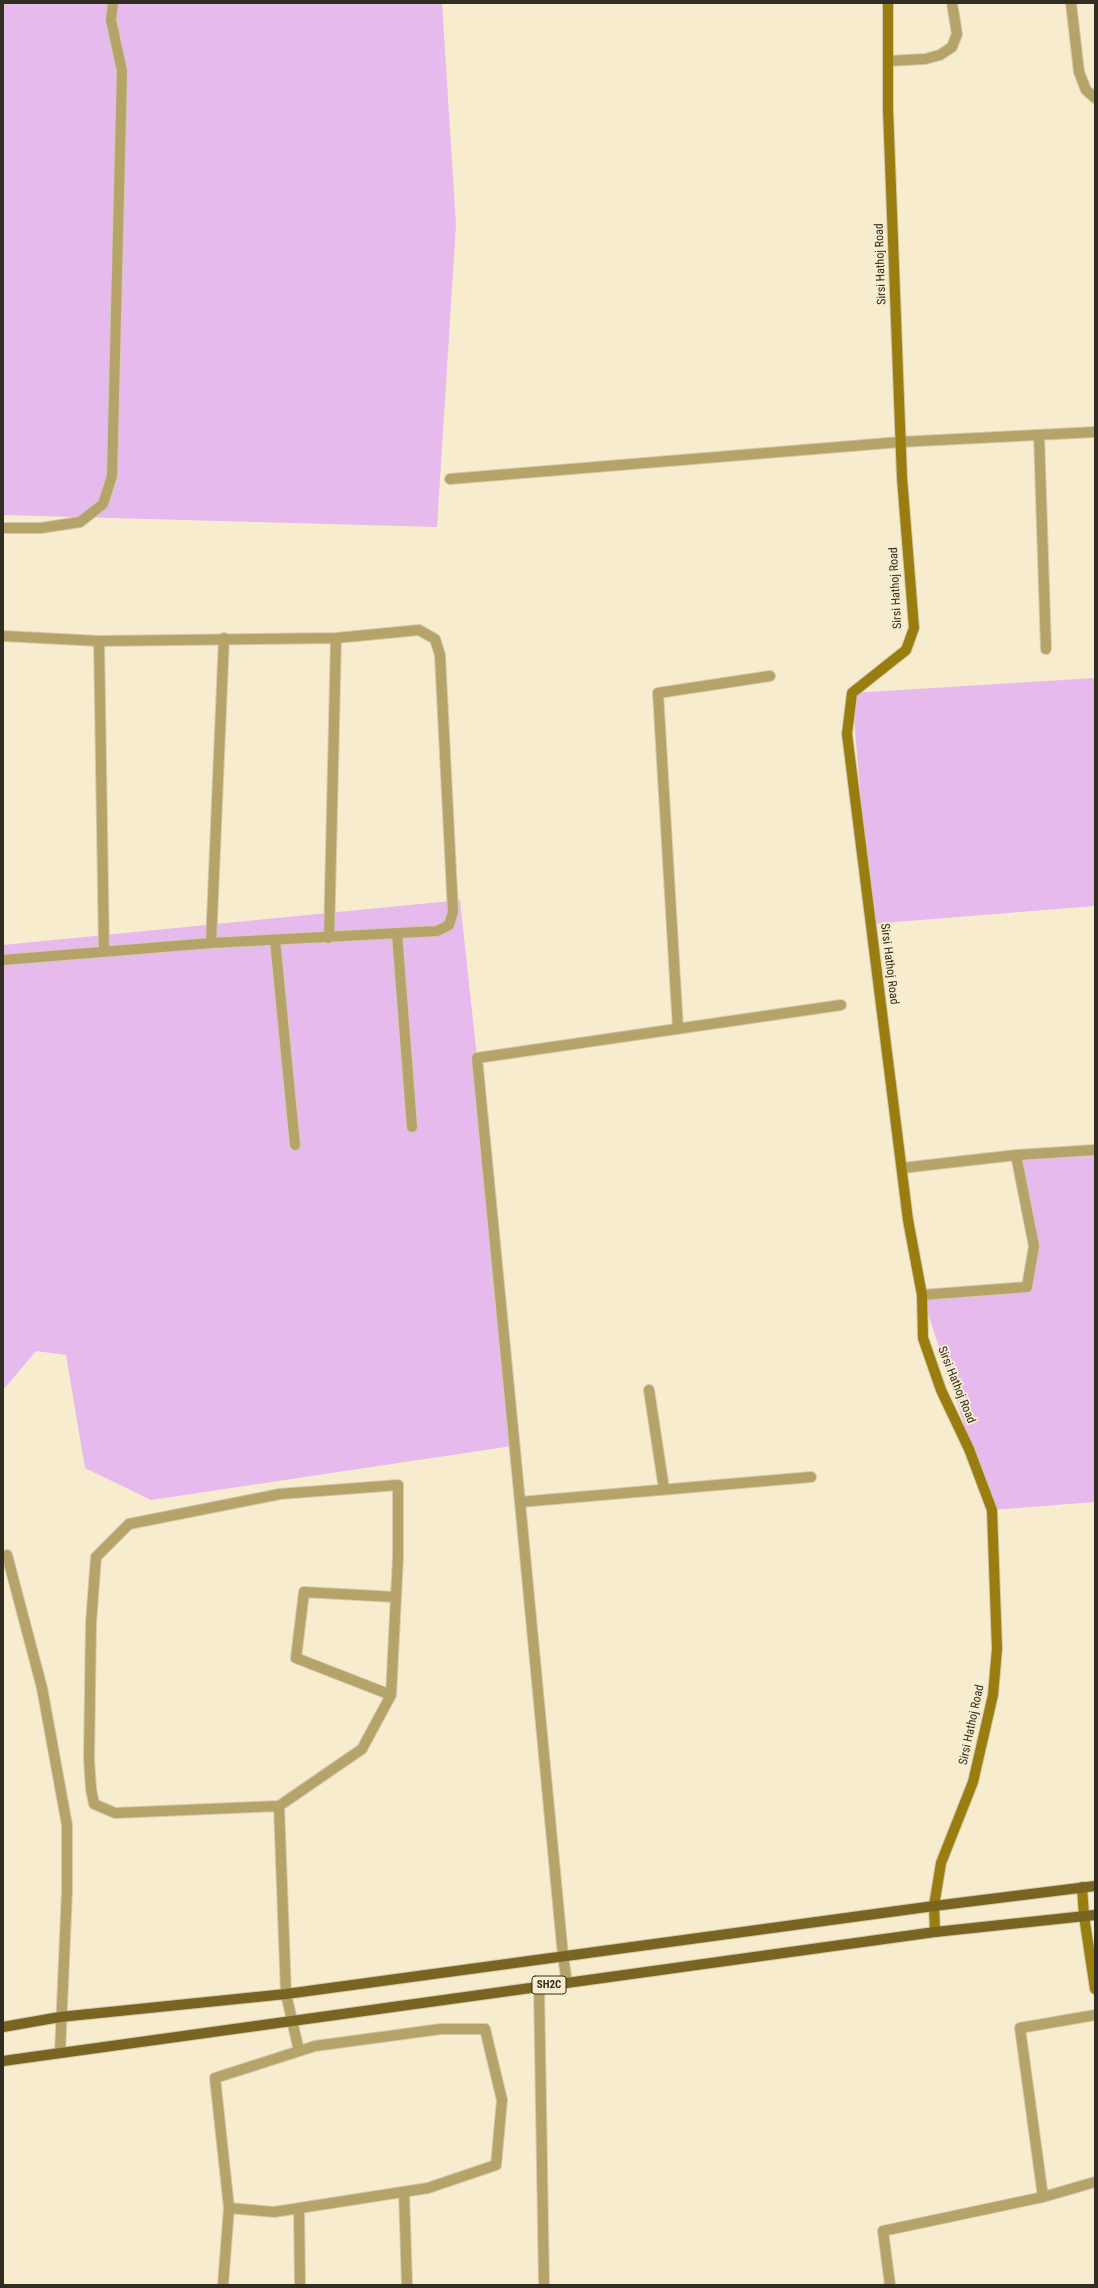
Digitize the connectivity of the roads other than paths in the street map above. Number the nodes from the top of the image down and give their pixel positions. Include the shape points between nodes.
1 (113, 3) edge
2 (888, 3) edge
3 (952, 3) edge
4 (1071, 3) edge
5 (888, 61) junction
6 (1095, 98) edge
7 (1095, 432) edge
8 (1038, 435) junction
9 (900, 442) junction
10 (450, 478) dead end
11 (3, 528) edge
12 (3, 636) edge
13 (224, 638) junction
14 (336, 638) junction
15 (99, 641) junction
16 (1046, 649) dead end
17 (770, 676) dead end
18 (397, 934) junction
19 (329, 938) junction
20 (275, 940) junction
21 (211, 943) junction
22 (104, 951) junction
23 (3, 960) edge
24 (841, 1005) dead end
25 (678, 1029) junction
26 (412, 1127) dead end
27 (295, 1145) dead end
28 (1095, 1150) edge
29 (1016, 1155) junction
30 (902, 1168) junction
31 (922, 1295) junction
32 (649, 1390) dead end
33 (811, 1477) dead end
34 (664, 1489) junction
35 (520, 1502) junction
36 (7, 1555) dead end
37 (395, 1597) junction
38 (391, 1695) junction
39 (279, 1806) junction
40 (1095, 1886) edge
41 (1082, 1888) junction
42 (934, 1906) junction
43 (1095, 1915) edge
44 (1084, 1916) junction
45 (935, 1932) junction
46 (563, 1956) junction
47 (567, 1983) junction
48 (539, 1987) junction
49 (1095, 1989) edge
50 (286, 1994) junction
51 (1095, 2015) edge
52 (60, 2017) junction
53 (291, 2021) junction
54 (3, 2027) edge
55 (299, 2051) junction
56 (60, 2053) junction
57 (3, 2061) edge
58 (1095, 2182) edge
59 (404, 2192) junction
60 (1043, 2197) junction
61 (229, 2208) junction
62 (299, 2208) junction
63 (223, 2285) edge
64 (300, 2285) edge
65 (407, 2285) edge
66 (544, 2285) edge
67 (890, 2285) edge

1 - 11 street via 111,20 122,70 112,476 103,504 80,522 41,528
2 - 5 street, Sirsi Hathoj Road
3 - 5 street via 957,34 952,47 940,55 925,59
4 - 6 street via 1079,72 1086,90
5 - 9 street, Sirsi Hathoj Road
7 - 8 street
8 - 9 street
8 - 16 street
9 - 10 street
9 - 30 street, Sirsi Hathoj Road via 914,628 906,650 852,694 847,734
12 - 15 street
13 - 14 street
13 - 15 street
13 - 21 street
14 - 18 street via 419,630 435,639 440,655 453,912 449,925 437,932
14 - 19 street
15 - 22 street
17 - 25 street via 658,692
18 - 19 street
18 - 26 street
19 - 20 street
20 - 21 street
20 - 27 street
21 - 22 street
22 - 23 street
24 - 25 street
25 - 35 street via 477,1058
28 - 29 street
29 - 30 street
29 - 31 street via 1034,1246 1027,1286
30 - 31 street, Sirsi Hathoj Road via 908,1220
31 - 42 street, Sirsi Hathoj Road via 923,1338 942,1390 970,1449 992,1510 997,1649 993,1695 973,1782 941,1863
32 - 34 street
33 - 34 street
34 - 35 street
35 - 46 street
36 - 52 street via 42,1688 67,1824 67,1891
37 - 38 street
37 - 38 street via 304,1592 296,1658
37 - 39 street via 398,1485 280,1494 129,1524 96,1557 91,1622 89,1759 94,1804 114,1813
38 - 39 street via 362,1749
39 - 50 street
40 - 41 main road, SH2C
41 - 42 main road, SH2C
41 - 44 street
42 - 45 street, Sirsi Hathoj Road
42 - 46 main road, SH2C
43 - 44 main road, SH2C
44 - 45 main road, SH2C
44 - 49 street
45 - 47 main road, SH2C
46 - 47 street
46 - 50 main road, SH2C
47 - 48 main road, SH2C
48 - 53 main road, SH2C
48 - 66 street
50 - 52 main road, SH2C
50 - 53 street
51 - 60 street via 1020,2028
52 - 54 main road, SH2C
52 - 56 street
53 - 55 street
53 - 56 main road, SH2C
55 - 59 street via 315,2046 441,2029 485,2030 502,2100 496,2165 428,2188
55 - 61 street via 215,2078
56 - 57 main road, SH2C
58 - 60 street
59 - 62 street
59 - 65 street
60 - 67 street via 883,2231
61 - 62 street via 274,2212
61 - 63 street
62 - 64 street

